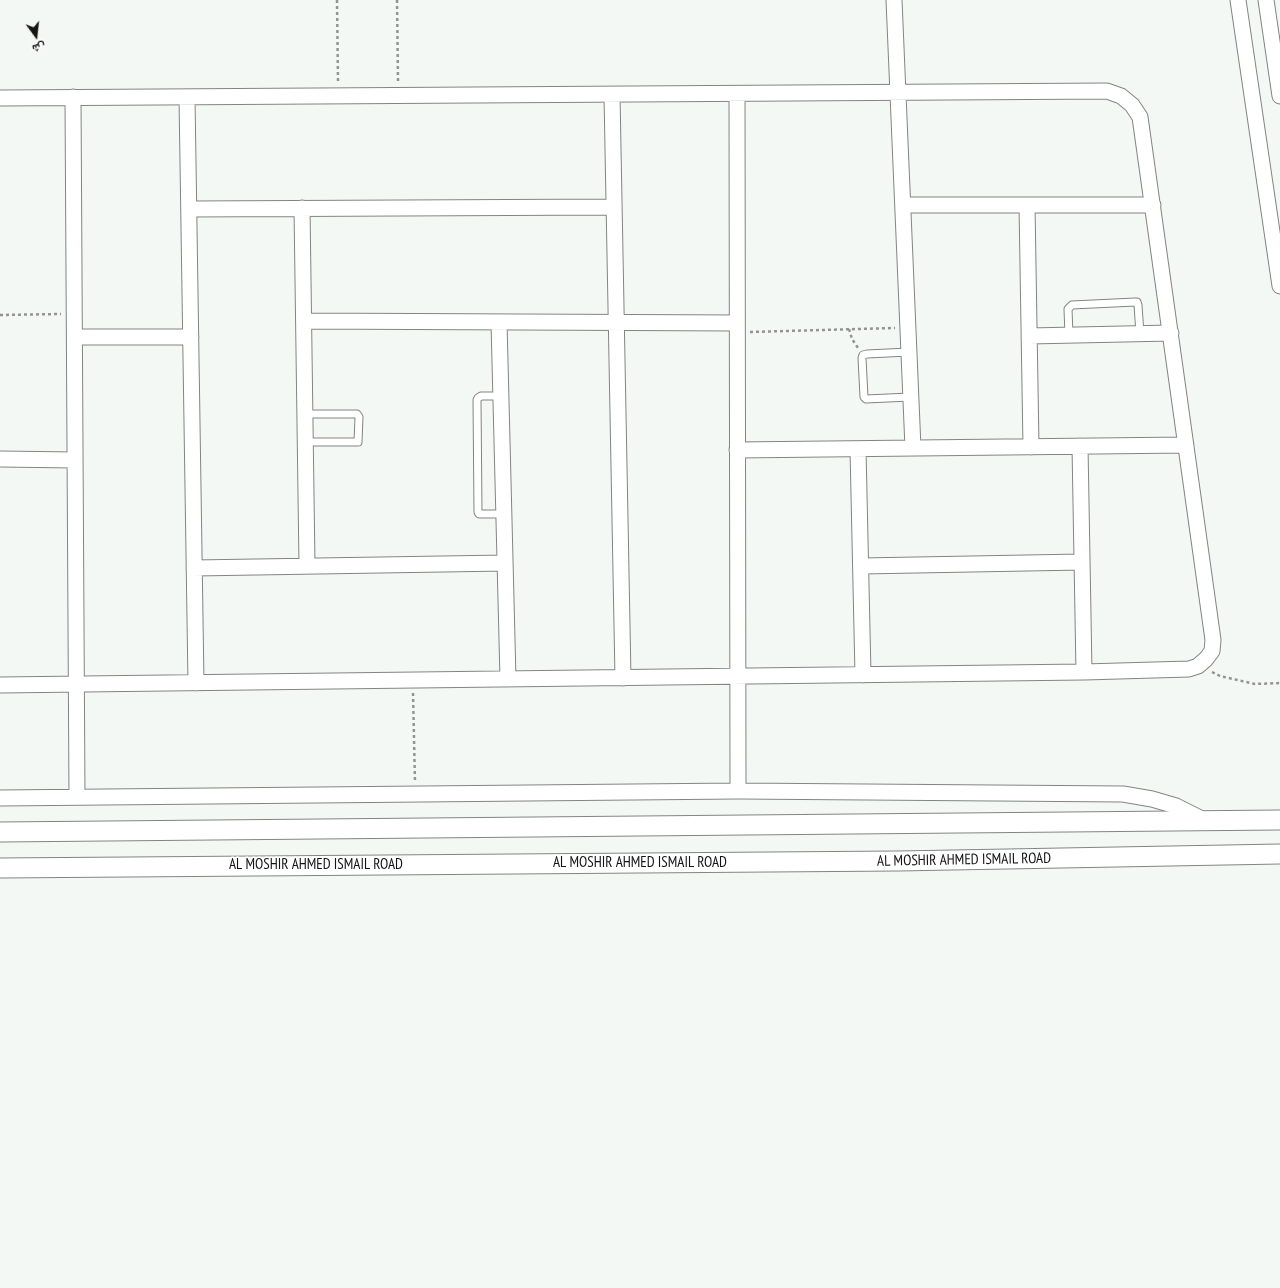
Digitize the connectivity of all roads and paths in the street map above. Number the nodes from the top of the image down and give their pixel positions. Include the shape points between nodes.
1 (337, 0) edge
2 (397, 0) edge
3 (894, 0) edge
4 (1238, 0) edge
5 (1266, 0) edge
6 (898, 93) junction
7 (737, 94) junction
8 (612, 95) junction
9 (338, 96) junction
10 (398, 96) junction
11 (1280, 96) edge
12 (73, 97) junction
13 (187, 97) junction
14 (0, 98) edge
15 (903, 205) junction
16 (1027, 205) junction
17 (1153, 206) junction
18 (614, 207) junction
19 (302, 208) junction
20 (189, 209) junction
21 (1277, 249) edge
22 (1280, 286) edge
23 (74, 314) junction
24 (0, 315) edge
25 (304, 321) junction
26 (499, 322) junction
27 (616, 322) junction
28 (908, 327) junction
29 (737, 328) junction
30 (849, 329) junction
31 (1171, 333) junction
32 (1140, 334) junction
33 (1069, 335) junction
34 (1029, 336) junction
35 (75, 337) junction
36 (191, 337) junction
37 (909, 352) junction
38 (863, 355) junction
39 (501, 396) junction
40 (910, 397) junction
41 (305, 414) junction
42 (306, 442) junction
43 (1186, 445) junction
44 (1080, 446) junction
45 (1031, 447) junction
46 (913, 448) junction
47 (858, 449) junction
48 (738, 450) junction
49 (0, 459) edge
50 (75, 460) junction
51 (504, 514) junction
52 (1082, 562) junction
53 (505, 563) junction
54 (307, 566) junction
55 (861, 566) junction
56 (194, 568) junction
57 (1198, 666) junction
58 (1084, 672) junction
59 (863, 675) junction
60 (738, 676) junction
61 (623, 678) junction
62 (508, 679) junction
63 (413, 680) junction
64 (196, 683) junction
65 (1280, 683) edge
66 (77, 684) junction
67 (0, 685) edge
68 (738, 791) junction
69 (416, 794) junction
70 (77, 797) junction
71 (0, 798) edge
72 (1280, 820) edge
73 (1205, 821) junction
74 (0, 832) edge
75 (1280, 854) edge
76 (0, 868) edge

1 - 9 path
2 - 10 path
3 - 6 street
4 - 21 street
5 - 11 street
6 - 7 street
6 - 15 street
6 - 17 street via 1108,91 1121,96 1132,105 1140,117
7 - 8 street
7 - 29 street
8 - 10 street
8 - 18 street
9 - 10 street
9 - 13 street
12 - 13 street
12 - 14 street
12 - 23 street
13 - 20 street
15 - 16 street
15 - 28 street
16 - 17 street
16 - 34 street
17 - 31 street
18 - 19 street
18 - 27 street
19 - 20 street
19 - 25 street
20 - 36 street
21 - 22 street
23 - 24 path
23 - 35 street
25 - 26 street
25 - 41 street
26 - 27 street
26 - 39 street
27 - 29 street
27 - 61 street
28 - 30 path
28 - 37 street
29 - 30 path
29 - 48 street
30 - 38 path
31 - 32 street
31 - 43 street
32 - 33 street
32 - 33 lane via 1138,305 1135,302 1072,305 1068,309
33 - 34 street
34 - 45 street
35 - 36 street
35 - 50 street
36 - 56 street
37 - 38 lane
37 - 40 street
38 - 40 lane via 866,399
39 - 51 street
39 - 51 lane via 481,396 477,400 478,512
40 - 46 street
41 - 42 street
41 - 42 lane via 357,414 359,417 358,442
42 - 54 street
43 - 44 street
43 - 57 street via 1213,640 1212,650 1206,660
44 - 45 street
44 - 52 street
45 - 46 street
46 - 47 street
47 - 48 street
47 - 55 street
48 - 60 street
49 - 50 street
50 - 66 street
51 - 53 street
52 - 55 street
52 - 58 street
53 - 54 street
53 - 62 street
54 - 56 street
55 - 59 street
56 - 64 street
57 - 58 street via 1188,669
57 - 65 path via 1220,676 1255,684
58 - 59 street
59 - 60 street
60 - 61 street
60 - 68 street
61 - 62 street
62 - 63 street
63 - 64 street
63 - 69 path
64 - 66 street
66 - 67 street
66 - 70 street
68 - 69 street
68 - 73 street via 1123,794 1176,806
69 - 70 street
70 - 71 street
72 - 73 street
73 - 74 street
75 - 76 street, AL MOSHIR AHMED ISMAIL ROAD via 898,861

